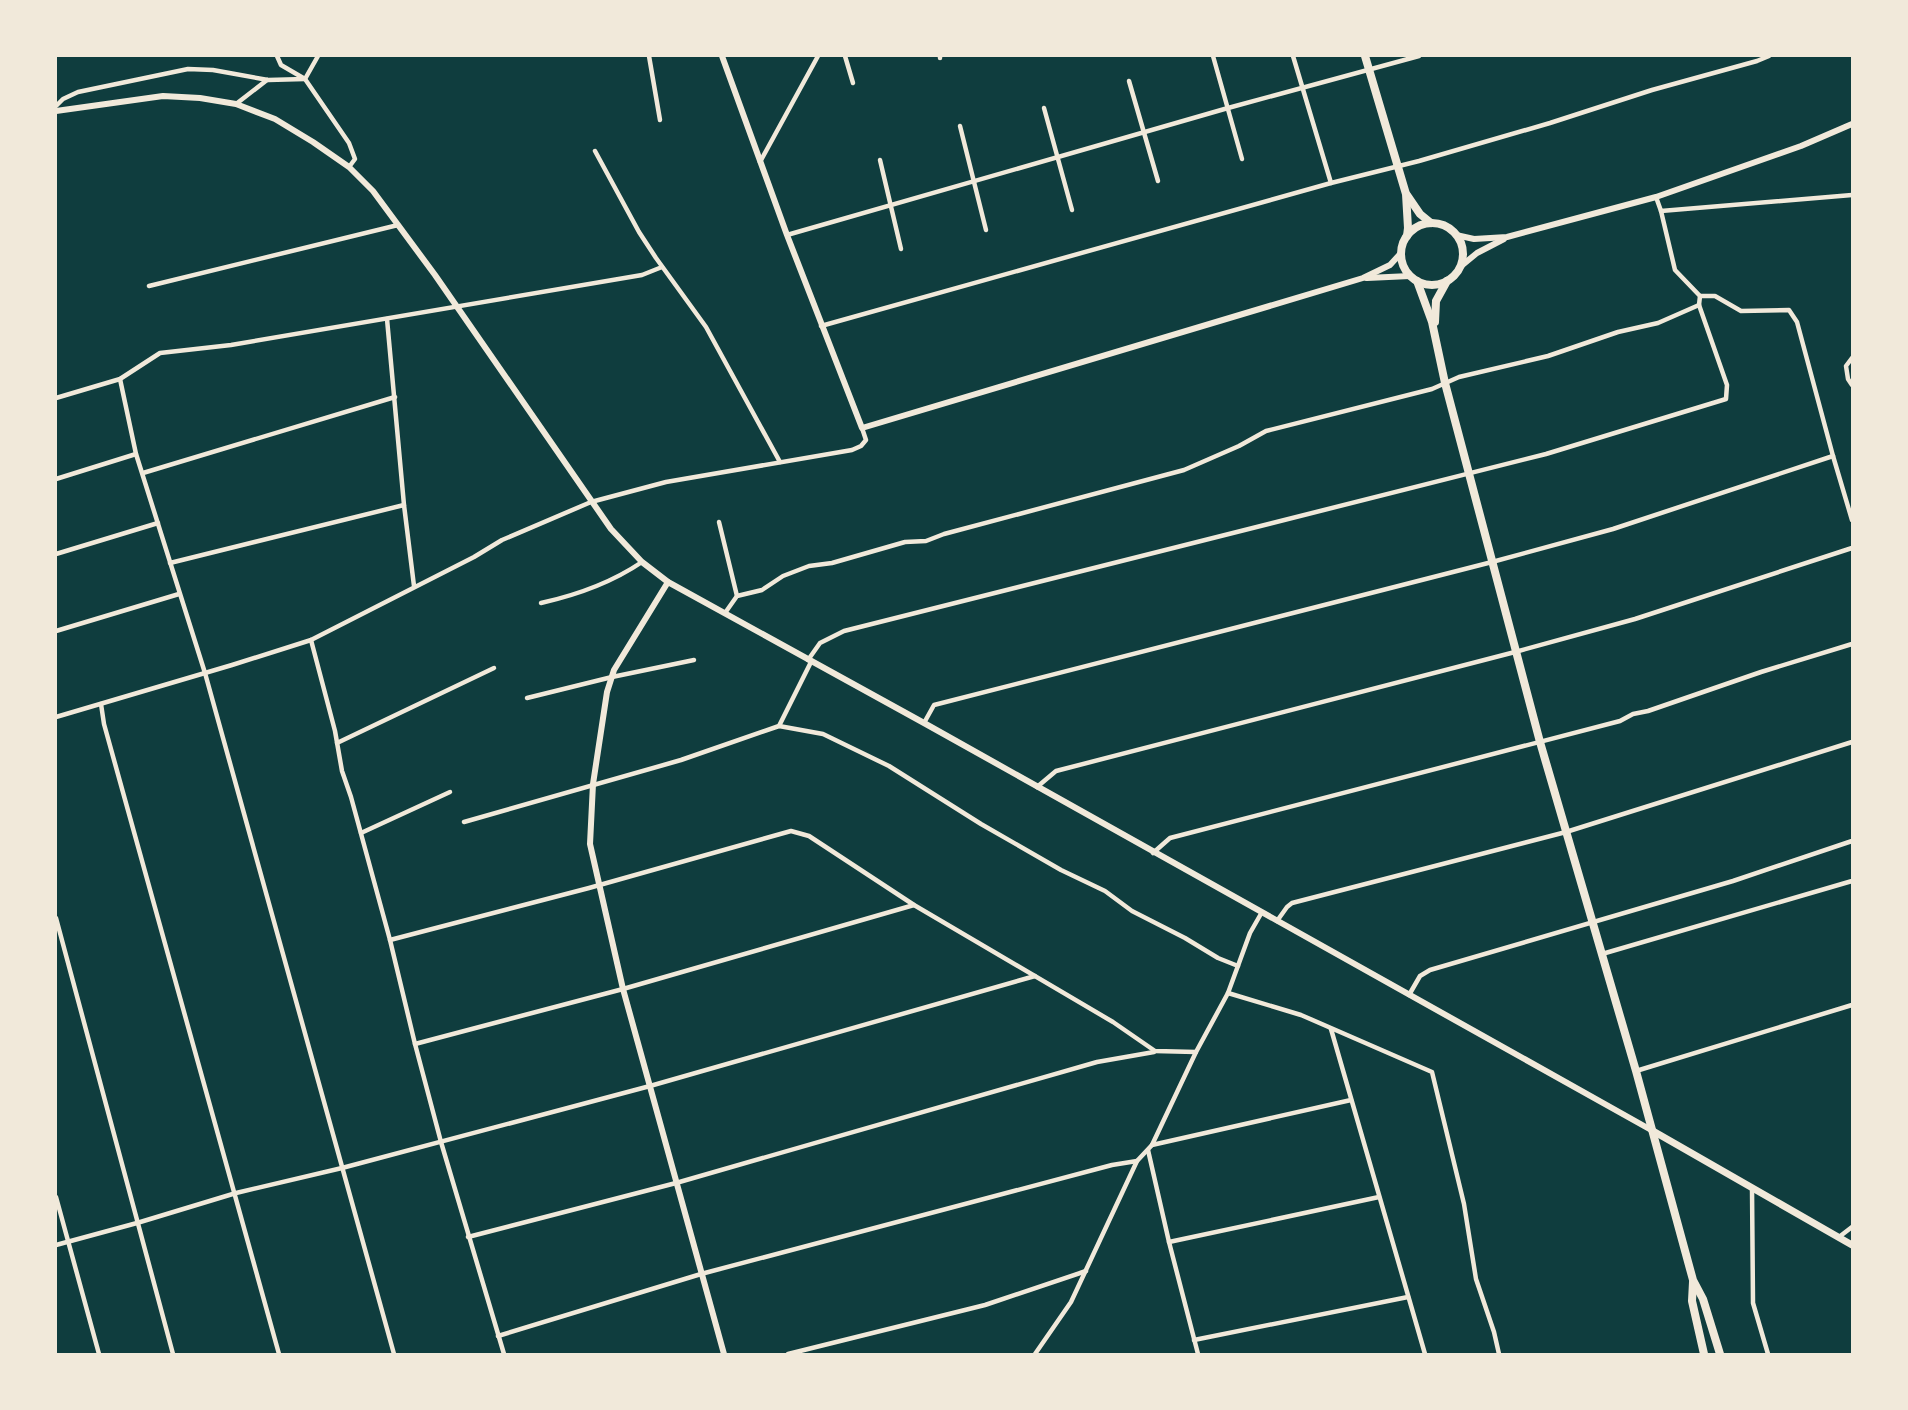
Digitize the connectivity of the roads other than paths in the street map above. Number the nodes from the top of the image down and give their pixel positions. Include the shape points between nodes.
1 (277, 56) edge
2 (318, 56) edge
3 (649, 56) edge
4 (722, 56) edge
5 (818, 56) edge
6 (845, 56) edge
7 (1214, 56) edge
8 (1293, 56) edge
9 (1365, 56) edge
10 (1419, 56) edge
11 (1769, 56) edge
12 (1369, 69) junction
13 (268, 80) junction
14 (305, 80) junction
15 (1129, 81) dead end
16 (853, 82) dead end
17 (1302, 88) junction
18 (236, 104) junction
19 (56, 106) edge
20 (1044, 108) dead end
21 (1228, 108) junction
22 (56, 111) edge
23 (660, 120) dead end
24 (1852, 124) edge
25 (960, 126) dead end
26 (1144, 132) junction
27 (594, 150) dead end
28 (1058, 156) junction
29 (1242, 159) dead end
30 (880, 160) dead end
31 (760, 162) junction
32 (349, 166) junction
33 (1398, 166) junction
34 (974, 180) junction
35 (1158, 181) dead end
36 (1331, 183) junction
37 (1406, 194) junction
38 (1852, 195) edge
39 (1656, 197) junction
40 (891, 205) junction
41 (1072, 210) dead end
42 (1661, 211) junction
43 (1431, 224) junction
44 (398, 225) junction
45 (987, 230) dead end
46 (787, 235) junction
47 (1456, 235) junction
48 (1407, 236) junction
49 (1507, 237) junction
50 (901, 249) dead end
51 (1401, 253) junction
52 (662, 267) junction
53 (1460, 267) junction
54 (1363, 278) junction
55 (1414, 279) junction
56 (1447, 281) junction
57 (149, 286) dead end
58 (1700, 296) junction
59 (1699, 305) junction
60 (456, 307) junction
61 (387, 319) junction
62 (821, 326) junction
63 (1437, 341) junction
64 (1852, 358) edge
65 (120, 379) junction
66 (1445, 383) junction
67 (1852, 385) edge
68 (395, 397) junction
69 (56, 398) edge
70 (862, 428) junction
71 (136, 454) junction
72 (1833, 456) junction
73 (780, 462) junction
74 (1469, 472) junction
75 (143, 473) junction
76 (56, 478) edge
77 (591, 502) junction
78 (404, 505) junction
79 (1852, 520) edge
80 (719, 522) dead end
81 (158, 523) junction
82 (1852, 548) edge
83 (56, 554) edge
84 (642, 562) junction
85 (1492, 562) junction
86 (170, 563) junction
87 (668, 582) junction
88 (414, 586) junction
89 (179, 594) junction
90 (737, 596) junction
91 (541, 603) dead end
92 (725, 613) junction
93 (56, 631) edge
94 (311, 640) junction
95 (1852, 644) edge
96 (1515, 652) junction
97 (694, 660) dead end
98 (809, 661) junction
99 (494, 668) dead end
100 (205, 673) junction
101 (612, 677) junction
102 (527, 698) dead end
103 (100, 704) junction
104 (56, 717) edge
105 (924, 723) junction
106 (779, 726) junction
107 (1852, 741) edge
108 (1540, 742) junction
109 (337, 743) junction
110 (593, 784) junction
111 (1037, 788) junction
112 (450, 792) dead end
113 (464, 822) dead end
114 (1566, 832) junction
115 (361, 833) junction
116 (1852, 841) edge
117 (1153, 853) junction
118 (1852, 881) edge
119 (598, 885) junction
120 (914, 904) junction
121 (1262, 912) junction
122 (56, 918) edge
123 (1277, 921) junction
124 (1593, 922) junction
125 (390, 940) junction
126 (1602, 954) junction
127 (1238, 966) junction
128 (1035, 976) junction
129 (623, 989) junction
130 (1228, 993) junction
131 (1408, 995) junction
132 (1852, 1005) edge
133 (1331, 1029) junction
134 (415, 1044) junction
135 (1155, 1051) junction
136 (1196, 1052) junction
137 (1636, 1071) junction
138 (650, 1086) junction
139 (1351, 1101) junction
140 (1653, 1131) junction
141 (441, 1142) junction
142 (1152, 1145) junction
143 (1148, 1150) junction
144 (1137, 1161) junction
145 (342, 1168) junction
146 (676, 1184) junction
147 (1752, 1188) junction
148 (236, 1193) junction
149 (56, 1197) edge
150 (1379, 1197) junction
151 (137, 1223) junction
152 (1852, 1227) edge
153 (468, 1237) junction
154 (1839, 1238) junction
155 (68, 1241) junction
156 (1169, 1242) junction
157 (56, 1245) edge
158 (1852, 1245) edge
159 (1087, 1271) junction
160 (701, 1274) junction
161 (1693, 1280) junction
162 (1408, 1298) junction
163 (498, 1336) junction
164 (1194, 1340) junction
165 (99, 1354) edge
166 (173, 1354) edge
167 (279, 1354) edge
168 (393, 1354) edge
169 (504, 1354) edge
170 (724, 1354) edge
171 (788, 1354) edge
172 (1035, 1354) edge
173 (1198, 1354) edge
174 (1425, 1354) edge
175 (1499, 1354) edge
176 (1701, 1354) edge
177 (1720, 1354) edge
178 (1768, 1354) edge

1 - 14 street via 281,64
2 - 14 street
3 - 23 street
4 - 31 street
5 - 31 street
6 - 16 street
7 - 21 street
8 - 17 street
9 - 12 main road
10 - 12 street
11 - 33 street
12 - 17 street
12 - 33 main road
13 - 14 street
13 - 18 street
13 - 19 street via 188,69 78,92
14 - 32 street via 349,143 355,159
15 - 26 street
17 - 21 street
17 - 36 street
18 - 22 street via 163,96
18 - 32 street via 275,119
20 - 28 street
21 - 26 street
21 - 29 street
24 - 39 street
25 - 34 street
26 - 28 street
26 - 35 street
27 - 52 street
28 - 34 street
28 - 41 street
30 - 40 street
31 - 46 street
32 - 44 street
33 - 36 street
33 - 37 main road
34 - 40 street
34 - 45 street
36 - 62 street
37 - 43 main road
37 - 48 main road
38 - 42 street
39 - 42 street
39 - 49 street
40 - 46 street
40 - 50 street
42 - 58 street via 1675,270
43 - 47 main road via 1445,226
43 - 48 main road via 1417,227
44 - 57 street
44 - 60 street
46 - 62 street
47 - 49 street via 1474,239
47 - 53 main road via 1463,253
48 - 51 main road
49 - 53 street
51 - 54 street via 1390,265
51 - 55 main road via 1404,266
52 - 60 street via 642,275
52 - 73 street via 706,327
53 - 56 main road
54 - 55 street
54 - 70 street
55 - 56 main road via 1433,285
55 - 63 main road
56 - 63 main road via 1436,301
58 - 59 street
58 - 72 street via 1715,296 1741,311 1789,310 1797,322
59 - 66 street via 1548,356
59 - 74 street via 1727,385 1726,399 1546,454
60 - 61 street
60 - 77 street
61 - 65 street via 160,353
61 - 68 street
62 - 70 street
63 - 66 main road
64 - 67 street via 1846,366
65 - 69 street
65 - 71 street
66 - 74 main road
66 - 90 street via 1266,431 1184,470 926,541 905,542 809,566 762,590
68 - 75 street
68 - 78 street
70 - 73 street via 866,440 852,450
71 - 75 street
71 - 76 street
72 - 79 street
72 - 85 street via 1613,529
73 - 77 street via 666,482
74 - 85 main road
74 - 98 street via 844,631 820,643
75 - 81 street
77 - 84 street
77 - 88 street via 502,540
78 - 86 street
78 - 88 street
80 - 90 street
81 - 83 street
81 - 86 street
82 - 96 street via 1635,619
84 - 87 street
84 - 91 street via 592,588
85 - 96 main road
85 - 105 street via 934,705
86 - 89 street
87 - 92 street
87 - 101 street
88 - 94 street
89 - 93 street
89 - 100 street
90 - 92 street
92 - 98 street
94 - 100 street
94 - 109 street
95 - 108 street via 1620,721
96 - 108 main road
96 - 111 street via 1056,771
97 - 101 street
98 - 105 street
98 - 106 street
99 - 109 street
100 - 103 street
100 - 145 street
101 - 102 street
101 - 110 street
103 - 104 street
103 - 148 street
105 - 111 street
106 - 110 street via 681,760
106 - 127 street via 823,734 889,766 981,824 1105,891 1132,911
107 - 114 street
108 - 114 main road
108 - 117 street via 1170,838
109 - 115 street
110 - 113 street
110 - 119 street via 590,844
111 - 117 street
112 - 115 street
114 - 123 street via 1292,903
114 - 124 main road
115 - 125 street
116 - 124 street
117 - 121 street
118 - 126 street
119 - 120 street via 791,831 809,836
119 - 125 street
119 - 129 street
120 - 128 street
120 - 129 street
121 - 123 street
121 - 127 street
122 - 151 street
123 - 131 street
124 - 126 main road
124 - 131 street via 1430,970 1420,976
125 - 134 street
126 - 137 main road
127 - 130 street
128 - 135 street
128 - 138 street
129 - 134 street
129 - 138 street
130 - 133 street
130 - 136 street
131 - 140 street
132 - 137 street
133 - 139 street
133 - 175 street via 1432,1072 1464,1204 1476,1279
134 - 141 street
135 - 136 street
135 - 146 street via 1097,1062
136 - 142 street
137 - 140 main road
138 - 141 street
138 - 146 street
139 - 142 street
139 - 150 street
140 - 147 main road
140 - 161 main road
141 - 145 street
141 - 153 street
142 - 143 street
143 - 144 street
143 - 156 street
144 - 159 street
144 - 160 street
145 - 148 street
145 - 168 street
146 - 153 street
146 - 160 street
147 - 154 main road
147 - 178 street via 1753,1303
148 - 151 street
148 - 167 street
149 - 155 street
150 - 156 street
150 - 162 street
151 - 155 street
151 - 166 street
152 - 154 street
153 - 163 street
154 - 158 main road
155 - 157 street
155 - 165 street
156 - 164 street
159 - 171 street via 985,1305
159 - 172 street
160 - 163 street
160 - 170 street
161 - 176 main road via 1692,1301
161 - 177 main road
162 - 164 street
162 - 174 street
163 - 169 street
164 - 173 street

